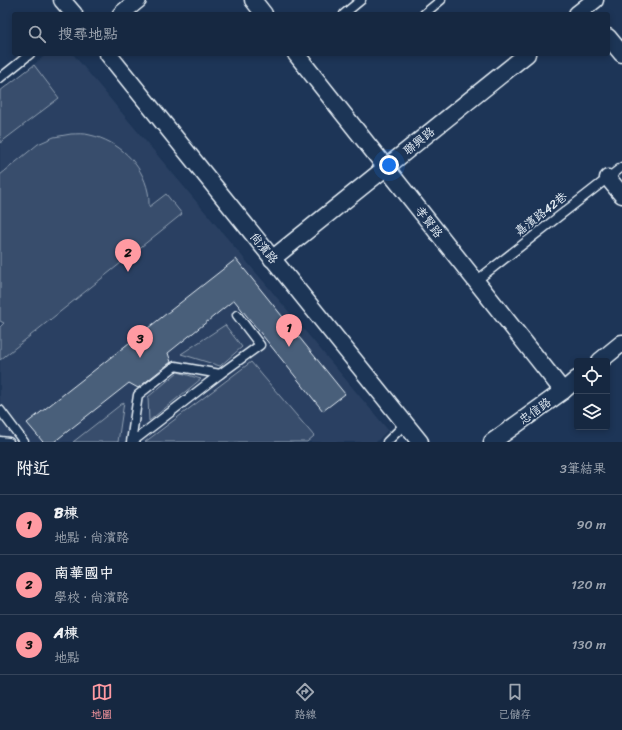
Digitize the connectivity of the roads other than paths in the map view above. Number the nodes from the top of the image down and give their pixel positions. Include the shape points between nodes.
1 (62, 0) edge
2 (138, 0) edge
3 (253, 0) edge
4 (361, 0) edge
5 (436, 2) edge
6 (72, 12) edge
7 (123, 12) edge
8 (262, 12) edge
9 (346, 12) edge
10 (426, 12) edge
11 (610, 39) edge
12 (622, 54) edge
13 (28, 56) edge
14 (110, 56) edge
15 (298, 56) edge
16 (526, 56) edge
17 (0, 78) edge
18 (622, 167) edge
19 (386, 168) junction
20 (608, 178) junction
21 (622, 196) edge
22 (272, 259) junction
23 (476, 281) junction
24 (236, 315) dead end
25 (622, 343) edge
26 (604, 358) edge
27 (220, 374) junction
28 (574, 382) edge
29 (563, 391) junction
30 (0, 410) edge
31 (405, 424) junction
32 (0, 441) edge
33 (9, 442) edge
34 (24, 442) edge
35 (132, 442) edge
36 (387, 442) edge
37 (420, 442) edge
38 (492, 442) edge

1 - 6 street
2 - 7 street
3 - 8 street
4 - 9 lane
5 - 10 lane
11 - 12 street
13 - 17 lane
14 - 22 street, 尚濱路
15 - 19 street, 孝賢路
16 - 19 street, 聯興路
18 - 20 lane, 嘉濱路42巷
19 - 22 street, 聯興路
19 - 23 street, 孝賢路
20 - 21 street
20 - 23 lane, 嘉濱路42巷
22 - 31 street, 尚濱路
23 - 29 street, 孝賢路
24 - 27 lane via 260,345
25 - 26 street
27 - 35 lane
27 - 35 lane via 175,366 138,395
28 - 29 street, 忠信路
29 - 38 street, 忠信路
30 - 34 lane
31 - 36 lane
31 - 37 street, 尚濱路
32 - 33 lane

